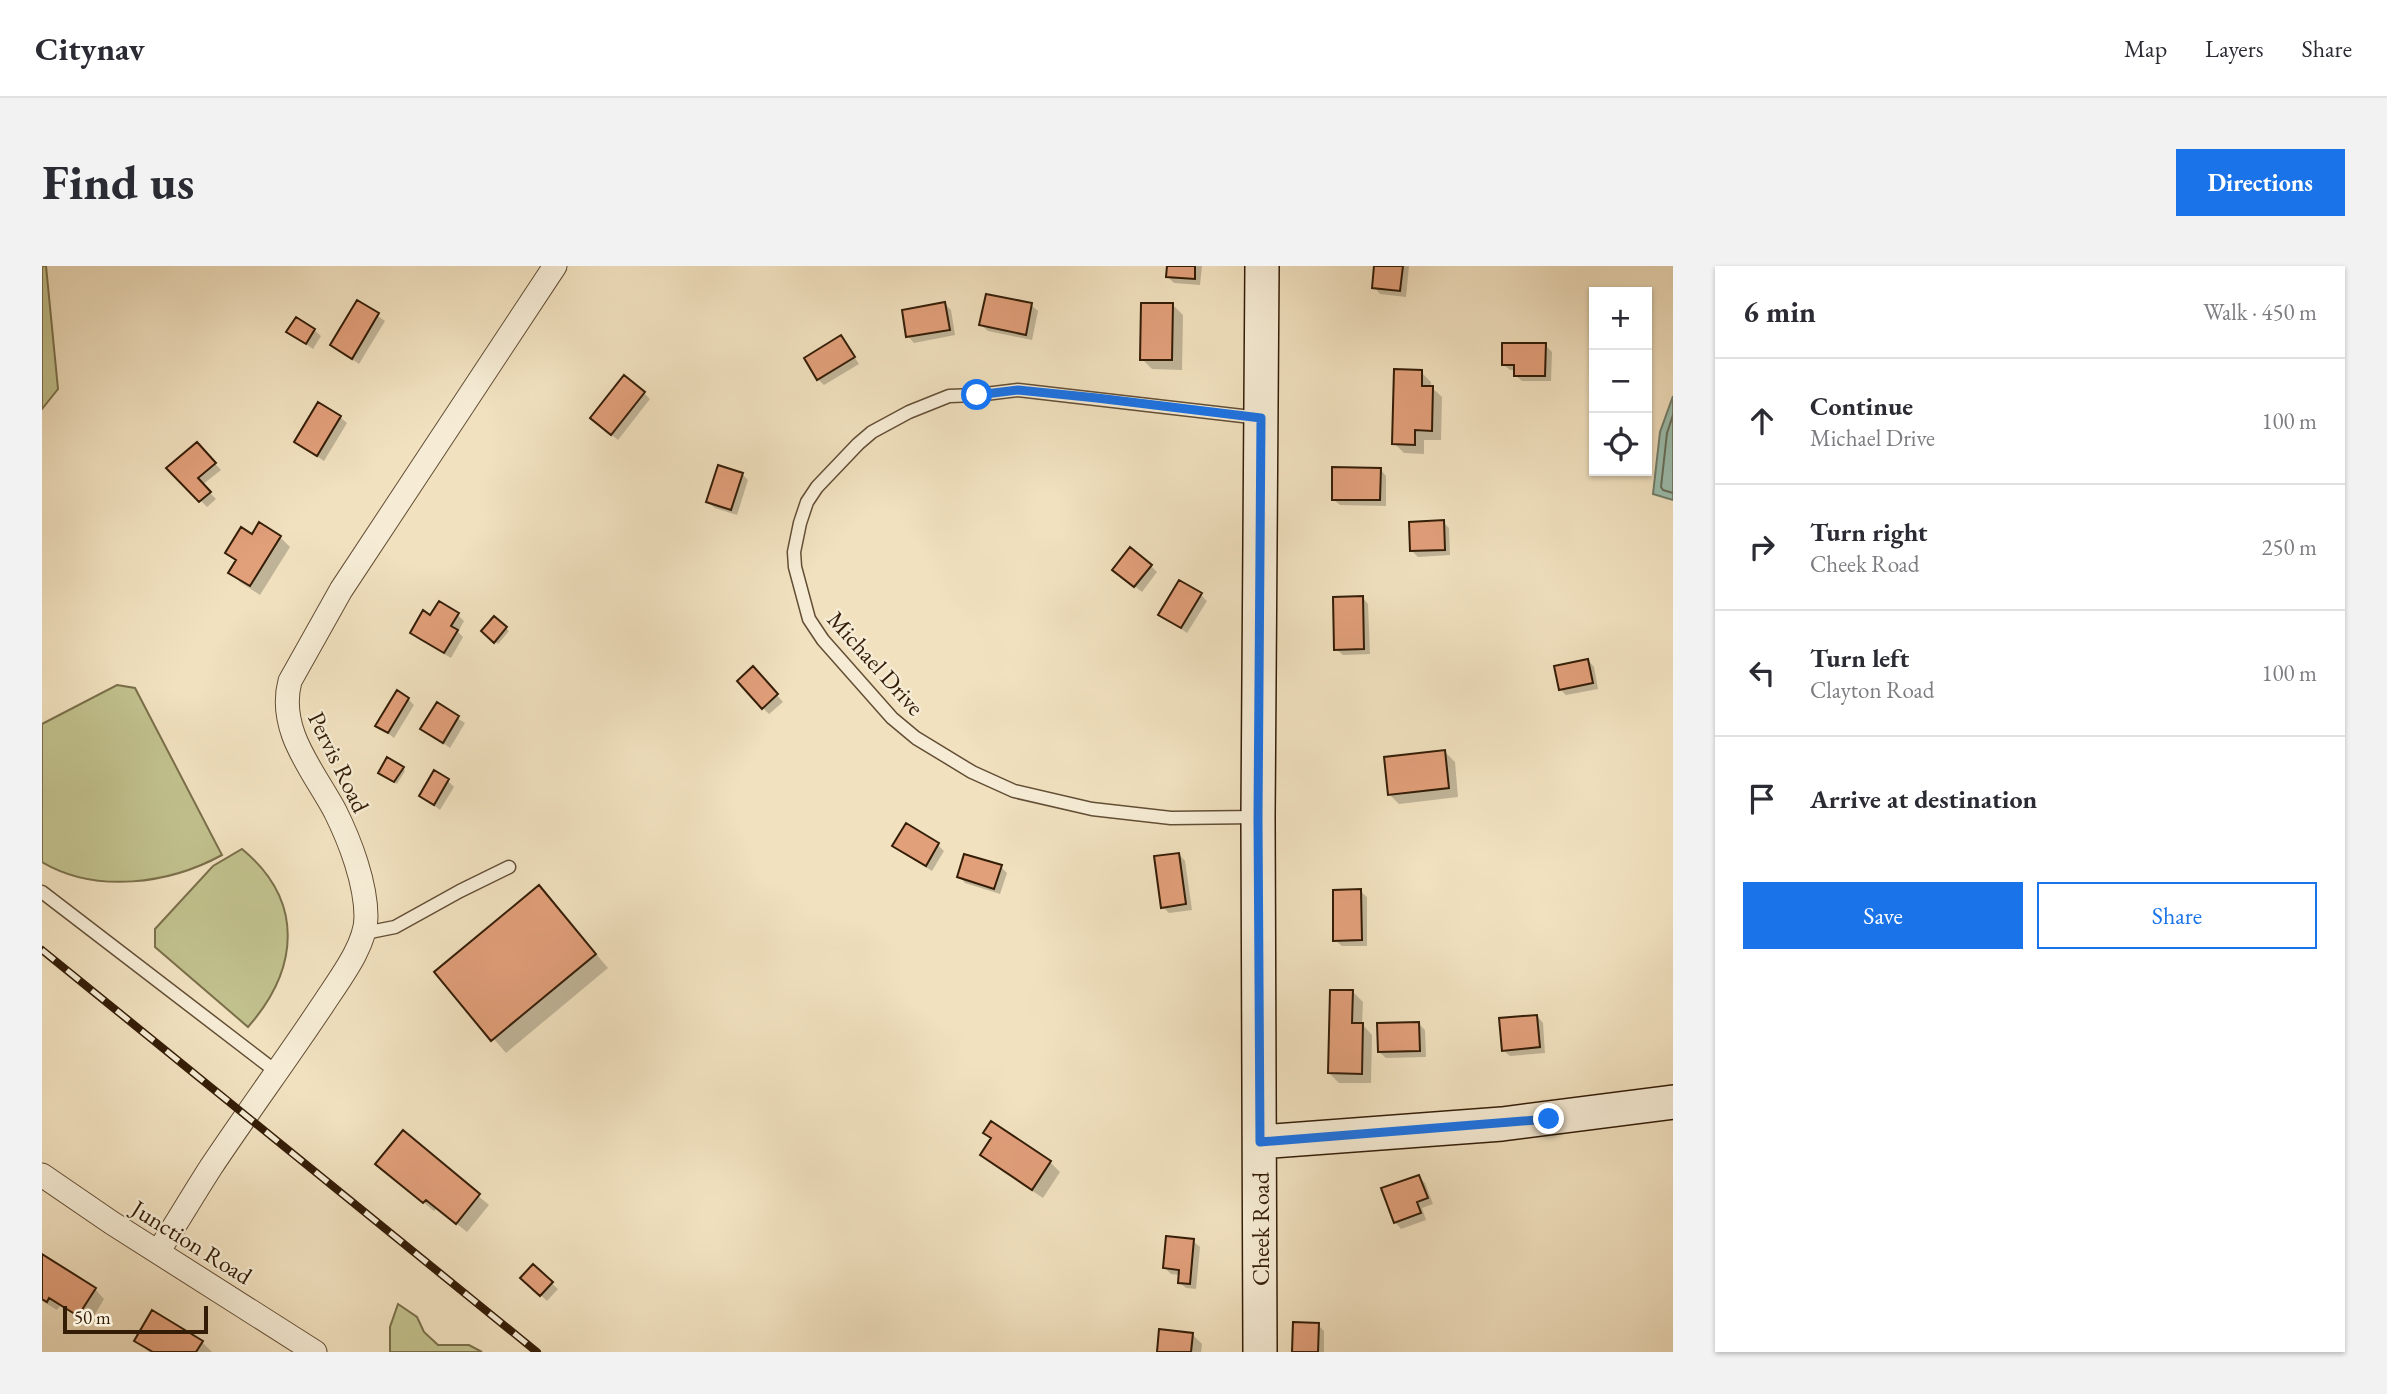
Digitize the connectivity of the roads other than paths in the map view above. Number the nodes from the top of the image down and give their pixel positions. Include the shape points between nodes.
1 (555, 266) edge
2 (1262, 266) edge
3 (1261, 418) junction
4 (1258, 817) junction
5 (509, 867) dead end
6 (42, 892) edge
7 (365, 933) junction
8 (278, 1073) junction
9 (1673, 1102) edge
10 (1260, 1142) junction
11 (42, 1175) edge
12 (158, 1252) junction
13 (284, 1344) edge
14 (315, 1352) edge
15 (1260, 1352) edge

1 - 7 street, Pervis Road via 341,590 290,681 287,714 306,762 349,842 363,892
2 - 3 street, Cheek Road
3 - 4 street, Cheek Road
3 - 4 lane, Michael Drive via 1018,390 949,396 909,412 858,444 807,502 794,552 808,619 824,640 892,718 972,772 1014,791 1092,808 1171,818
4 - 10 street, Cheek Road
5 - 7 lane via 395,927
6 - 8 lane
7 - 8 street
8 - 12 street
9 - 10 street via 1502,1124
10 - 15 street, Cheek Road
11 - 12 street, Junction Road
12 - 13 street, Junction Road
13 - 14 street, Junction Road

